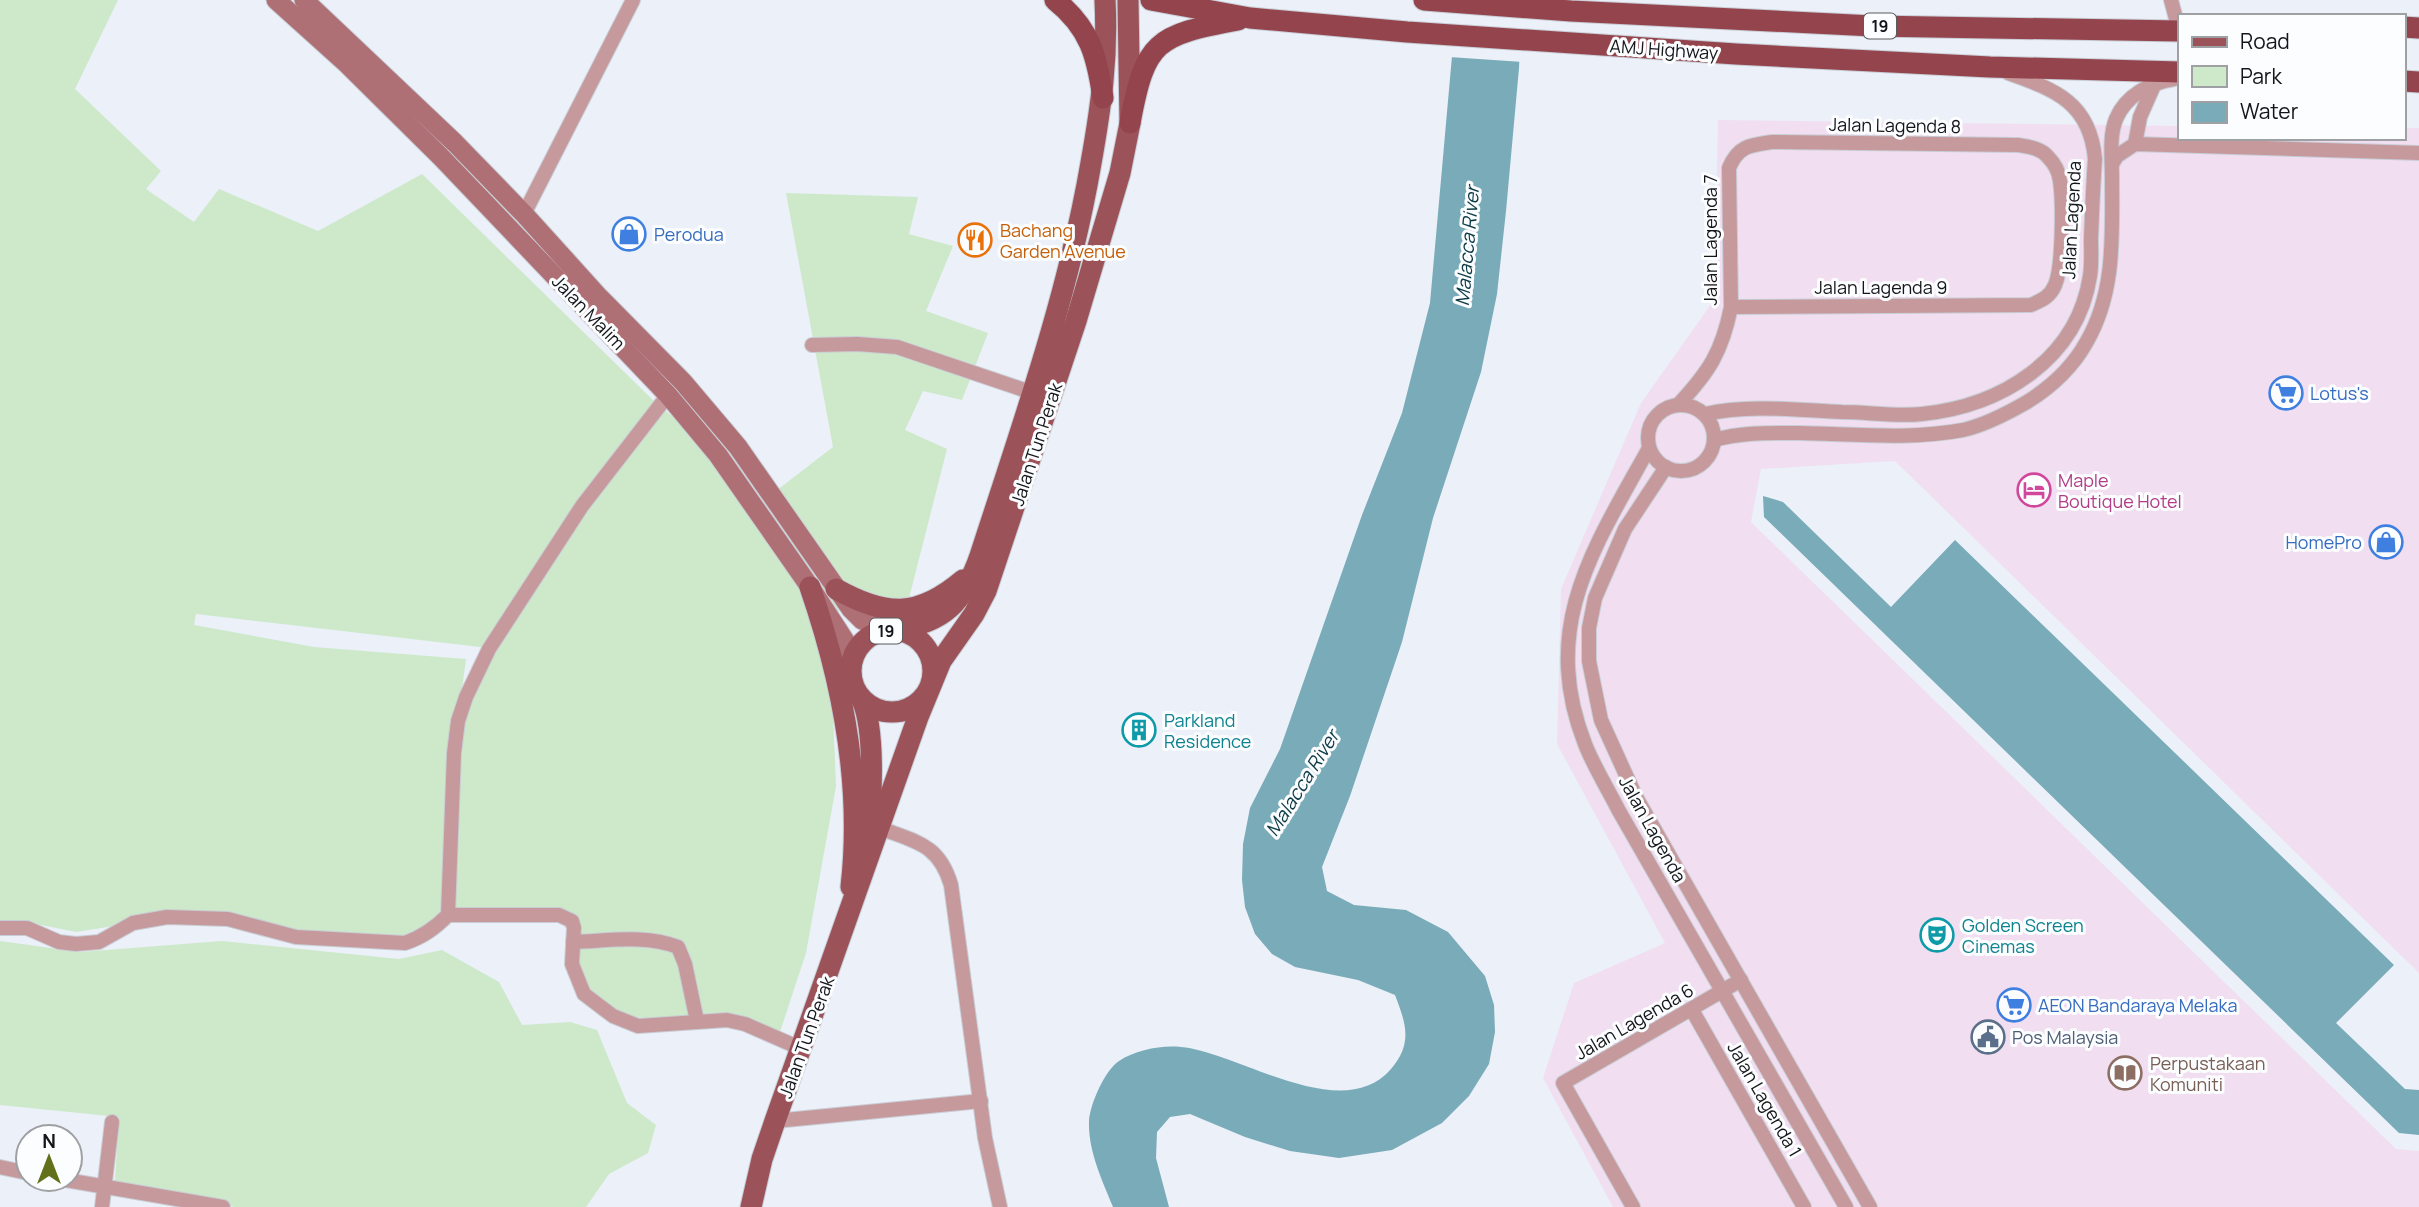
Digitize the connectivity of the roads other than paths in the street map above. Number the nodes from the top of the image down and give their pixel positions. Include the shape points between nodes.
1 (276, 0) edge
2 (304, 0) edge
3 (634, 0) edge
4 (1055, 0) edge
5 (1105, 0) edge
6 (1128, 0) edge
7 (1151, 0) edge
8 (1424, 0) edge
9 (2171, 0) edge
10 (1250, 18) junction
11 (2178, 26) edge
12 (2178, 30) edge
13 (1990, 66) junction
14 (2178, 72) edge
15 (2178, 78) edge
16 (2155, 83) junction
17 (1103, 98) junction
18 (1130, 123) junction
19 (2135, 144) junction
20 (1742, 149) joint
21 (2419, 153) edge
22 (2112, 164) junction
23 (524, 214) junction
24 (2031, 305) joint
25 (1731, 307) junction
26 (812, 345) dead end
27 (1032, 393) junction
28 (668, 395) junction
29 (1678, 405) junction
30 (1704, 414) junction
31 (1714, 440) junction
32 (1649, 448) junction
33 (1666, 467) junction
34 (980, 556) junction
35 (810, 587) junction
36 (836, 589) junction
37 (890, 630) junction
38 (851, 665) junction
39 (932, 681) junction
40 (862, 700) junction
41 (880, 828) junction
42 (866, 868) junction
43 (448, 915) junction
44 (847, 924) junction
45 (0, 928) edge
46 (573, 943) junction
47 (1741, 980) junction
48 (1723, 991) junction
49 (1692, 1010) junction
50 (697, 1021) junction
51 (802, 1049) junction
52 (981, 1101) junction
53 (775, 1121) junction
54 (112, 1122) dead end
55 (84, 1184) edge
56 (105, 1188) junction
57 (102, 1207) edge
58 (223, 1207) edge
59 (751, 1207) edge
60 (1000, 1207) edge
61 (1633, 1207) edge
62 (1804, 1207) edge
63 (1846, 1207) edge
64 (1870, 1207) edge

1 - 28 main road, Jalan Malim / 19 via 441,157
2 - 23 main road, Jalan Malim / 19
3 - 23 street
4 - 17 highway via 1076,19 1090,41
5 - 17 main road, Jalan Tun Perak
6 - 18 main road, Jalan Tun Perak
7 - 10 highway, AMJ Highway / 19
8 - 12 highway, AMJ Highway / 19 via 1873,26
9 - 11 street
10 - 13 highway, AMJ Highway / 19 via 1735,54
10 - 18 highway via 1179,33 1161,44 1141,73
13 - 14 highway, AMJ Highway / 19
13 - 30 street, Jalan Lagenda via 2048,87 2067,99 2088,125 2093,141 2090,276 2082,306 2051,358 2000,394 1920,414 1737,408
15 - 16 street
16 - 19 street via 2140,117
16 - 22 street via 2128,99 2115,121
17 - 27 main road, Jalan Tun Perak via 1082,219
18 - 39 main road, Jalan Tun Perak via 1120,173 1076,321 996,563 974,614
19 - 21 street
19 - 22 street
20 - 24 street, Jalan Lagenda 8 via 1772,142 2018,145 2046,154 2060,180 2060,267 2047,298
20 - 25 street, Jalan Lagenda 7 via 1729,168
22 - 31 street via 2112,251 2100,316 2066,371 2044,391 2010,412 1966,429 1928,435 1749,433
23 - 36 main road, Jalan Malim / 19 via 730,438
24 - 25 street, Jalan Lagenda 9
25 - 29 street, Jalan Lagenda 7 via 1711,366
26 - 27 street via 897,347
27 - 34 main road, Jalan Tun Perak
28 - 35 main road, Jalan Malim / 19 via 718,455
28 - 43 street via 582,506 489,649 466,697 454,753
29 - 30 street
29 - 32 street via 1663,410 1652,422
30 - 31 street
31 - 33 street via 1709,456 1695,468
32 - 33 street
32 - 48 street, Jalan Lagenda via 1591,555 1576,596 1569,629 1570,690 1586,745 1619,811
33 - 47 street, Jalan Lagenda via 1625,529 1595,598 1589,628 1592,680 1601,720 1636,797
34 - 36 main road via 948,592 929,604 906,610 858,602
34 - 37 main road, Jalan Tun Perak via 953,606 931,621
35 - 38 main road, Jalan Malim / 19 via 847,644
35 - 44 main road via 846,719 854,822
36 - 37 main road, Jalan Malim / 19 via 862,620
37 - 38 main road, 19 via 860,644
37 - 39 main road, 19 via 915,637 925,646
38 - 40 main road, 19 via 851,678
39 - 40 main road via 920,701 898,712 872,708
39 - 41 main road, Jalan Tun Perak / 19
40 - 42 main road, Jalan Tun Perak / 19 via 869,723
41 - 42 main road, Jalan Tun Perak / 19
41 - 52 street via 936,853 946,867
42 - 44 main road, Jalan Tun Perak / 19
43 - 45 street via 434,929 405,943 296,937 228,919 167,917 133,923 99,942 76,944 27,928
43 - 46 street via 559,915 572,921
44 - 51 main road, Jalan Tun Perak / 19
46 - 50 street via 572,964 584,995 613,1016 638,1026
46 - 50 street via 640,940 678,947
47 - 48 street, Jalan Lagenda 6
47 - 64 street, Jalan Lagenda
48 - 49 street, Jalan Lagenda 6
48 - 63 street, Jalan Lagenda
49 - 61 street, Jalan Lagenda 6 via 1563,1083
49 - 62 street, Jalan Lagenda 1
50 - 51 street via 745,1024
51 - 53 main road, Jalan Tun Perak / 19
52 - 53 street
52 - 60 street
53 - 59 main road, Jalan Tun Perak / 19
54 - 56 street
55 - 56 street
56 - 57 street
56 - 58 street

